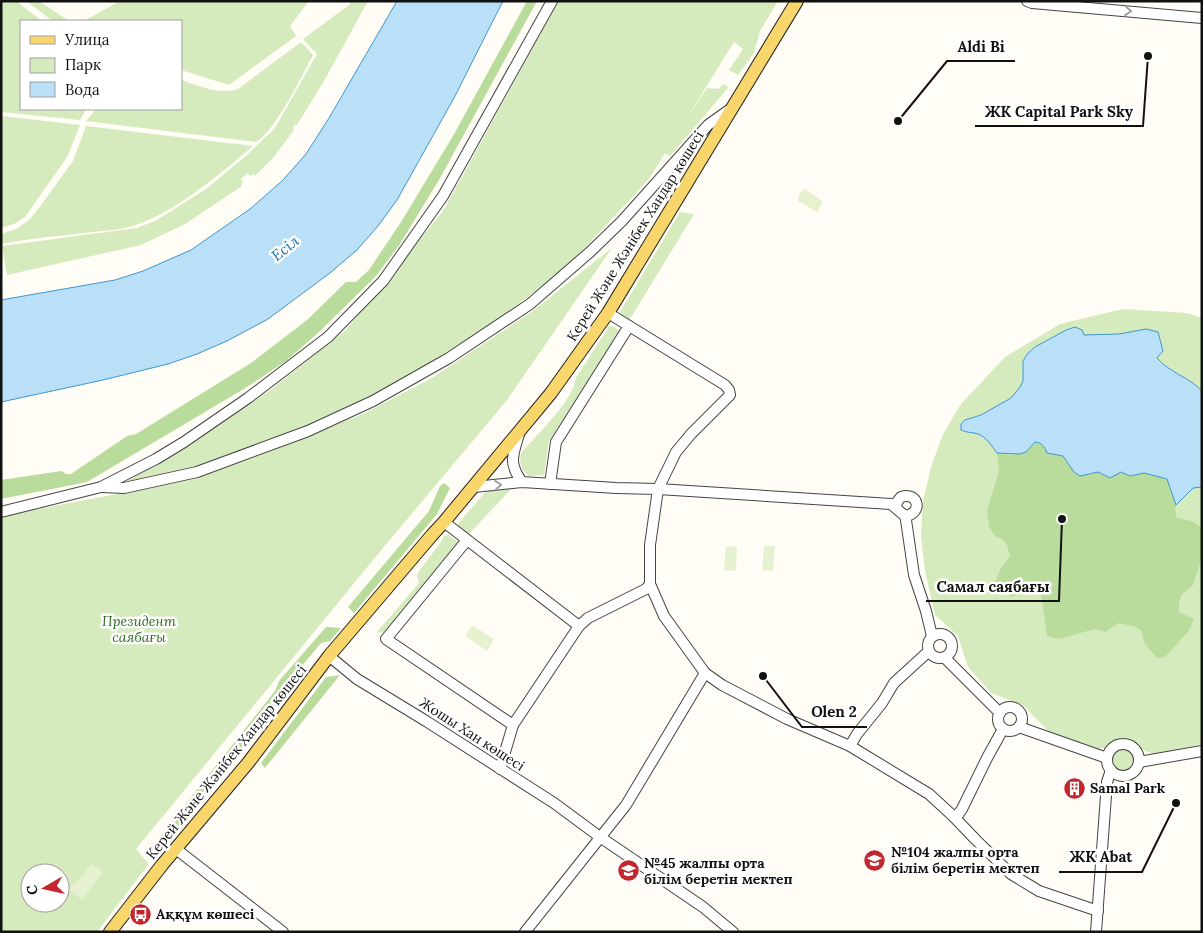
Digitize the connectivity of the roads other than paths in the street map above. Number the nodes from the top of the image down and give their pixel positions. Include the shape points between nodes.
1 (552, 1) edge
2 (797, 1) edge
3 (1027, 1) edge
4 (1202, 18) edge
5 (732, 108) junction
6 (608, 313) junction
7 (629, 326) junction
8 (519, 433) junction
9 (522, 482) junction
10 (550, 484) junction
11 (101, 487) junction
12 (474, 487) junction
13 (658, 489) junction
14 (896, 508) junction
15 (1, 512) edge
16 (905, 516) junction
17 (444, 522) junction
18 (467, 540) junction
19 (650, 584) junction
20 (580, 626) junction
21 (932, 636) junction
22 (929, 651) junction
23 (329, 656) junction
24 (945, 658) junction
25 (705, 673) junction
26 (1000, 713) junction
27 (513, 725) junction
28 (1019, 726) junction
29 (1003, 729) junction
30 (850, 746) junction
31 (1202, 750) edge
32 (1107, 758) junction
33 (1139, 762) junction
34 (500, 769) junction
35 (1111, 770) junction
36 (953, 816) junction
37 (600, 837) junction
38 (176, 849) junction
39 (1098, 911) junction
40 (110, 932) edge
41 (283, 932) edge
42 (525, 932) edge
43 (733, 932) edge
44 (1096, 932) edge

1 - 11 street via 443,196 383,281 328,338 248,398 177,446
2 - 5 main road, Керей Және Жәнібек Хандар көшесі
3 -> 4 street via 1181,20
5 - 6 main road, Керей Және Жәнібек Хандар көшесі
5 - 11 street via 708,125 590,252 530,304 449,358 373,402 241,456 197,472 124,488
6 - 7 street
6 - 8 main road, Керей Және Жәнібек Хандар көшесі
7 - 10 street via 556,442
7 - 13 street via 725,386 730,395 676,452
8 - 9 street via 512,460
8 - 12 main road, Керей Және Жәнібек Хандар көшесі
9 - 10 street
12 -> 9 street
10 - 13 street
11 - 15 street
12 - 17 main road, Керей Және Жәнібек Хандар көшесі
13 - 14 street via 887,503
13 - 19 street via 650,545
14 - 16 street
14 - 16 street via 901,497 908,495 914,498 916,510
16 - 21 street via 914,575
17 - 18 street
17 - 23 main road, Керей Және Жәнібек Хандар көшесі via 435,538
18 - 20 street
18 - 27 street via 386,639
19 - 20 street via 588,618
19 - 25 street via 664,616
20 - 27 street
21 - 22 street via 928,643
21 - 24 street via 942,634 951,640 952,650
22 - 24 street via 933,656
22 - 30 street via 894,683
23 - 34 street, Жошы Хан көшесі via 357,679
23 - 38 main road, Керей Және Жәнібек Хандар көшесі via 248,763
24 - 26 street
25 - 30 street via 787,719
25 - 37 street via 626,805
26 - 28 street via 1009,707 1019,711 1022,722
26 - 29 street via 999,723
27 - 34 street
28 - 29 street via 1013,730
28 - 32 street
29 - 36 street via 962,809
30 - 36 street via 929,794
31 - 33 street
32 - 33 street via 1116,745 1125,744 1133,746
32 - 35 street
33 - 35 street via 1130,775 1121,776
34 - 37 street, Жошы Хан көшесі
35 - 39 street via 1107,782
36 - 39 street via 1011,874 1039,891
37 - 42 street
37 - 43 street, Жошы Хан көшесі via 703,907
38 - 40 main road, Керей Және Жәнібек Хандар көшесі
38 - 41 street
39 - 44 street

